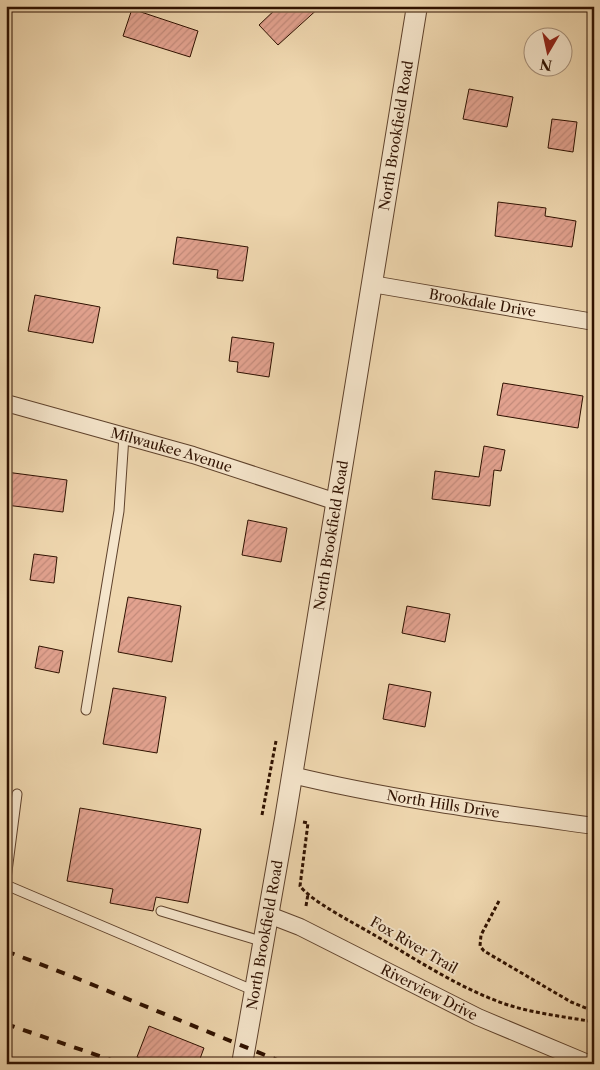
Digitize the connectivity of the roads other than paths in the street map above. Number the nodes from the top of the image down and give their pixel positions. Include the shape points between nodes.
1 (417, 6) edge
2 (372, 284) junction
3 (594, 322) edge
4 (6, 403) edge
5 (124, 436) junction
6 (337, 502) junction
7 (86, 710) dead end
8 (292, 775) junction
9 (17, 794) dead end
10 (594, 826) edge
11 (6, 879) edge
12 (6, 885) edge
13 (161, 911) dead end
14 (269, 915) junction
15 (264, 942) junction
16 (255, 991) junction
17 (242, 1064) edge
18 (590, 1064) edge

1 - 2 street, North Brookfield Road
2 - 3 street, Brookdale Drive
2 - 6 street, North Brookfield Road
4 - 5 street, Milwaukee Avenue
5 - 6 street, Milwaukee Avenue
5 - 7 lane via 119,512
6 - 8 street, North Brookfield Road
8 - 10 street, North Hills Drive via 449,806
8 - 14 street, North Brookfield Road
9 - 11 lane
12 - 16 lane
13 - 15 lane
14 - 15 street, North Brookfield Road
14 - 18 street, Riverview Drive via 300,927 478,1017
15 - 16 street, North Brookfield Road
16 - 17 street, North Brookfield Road

